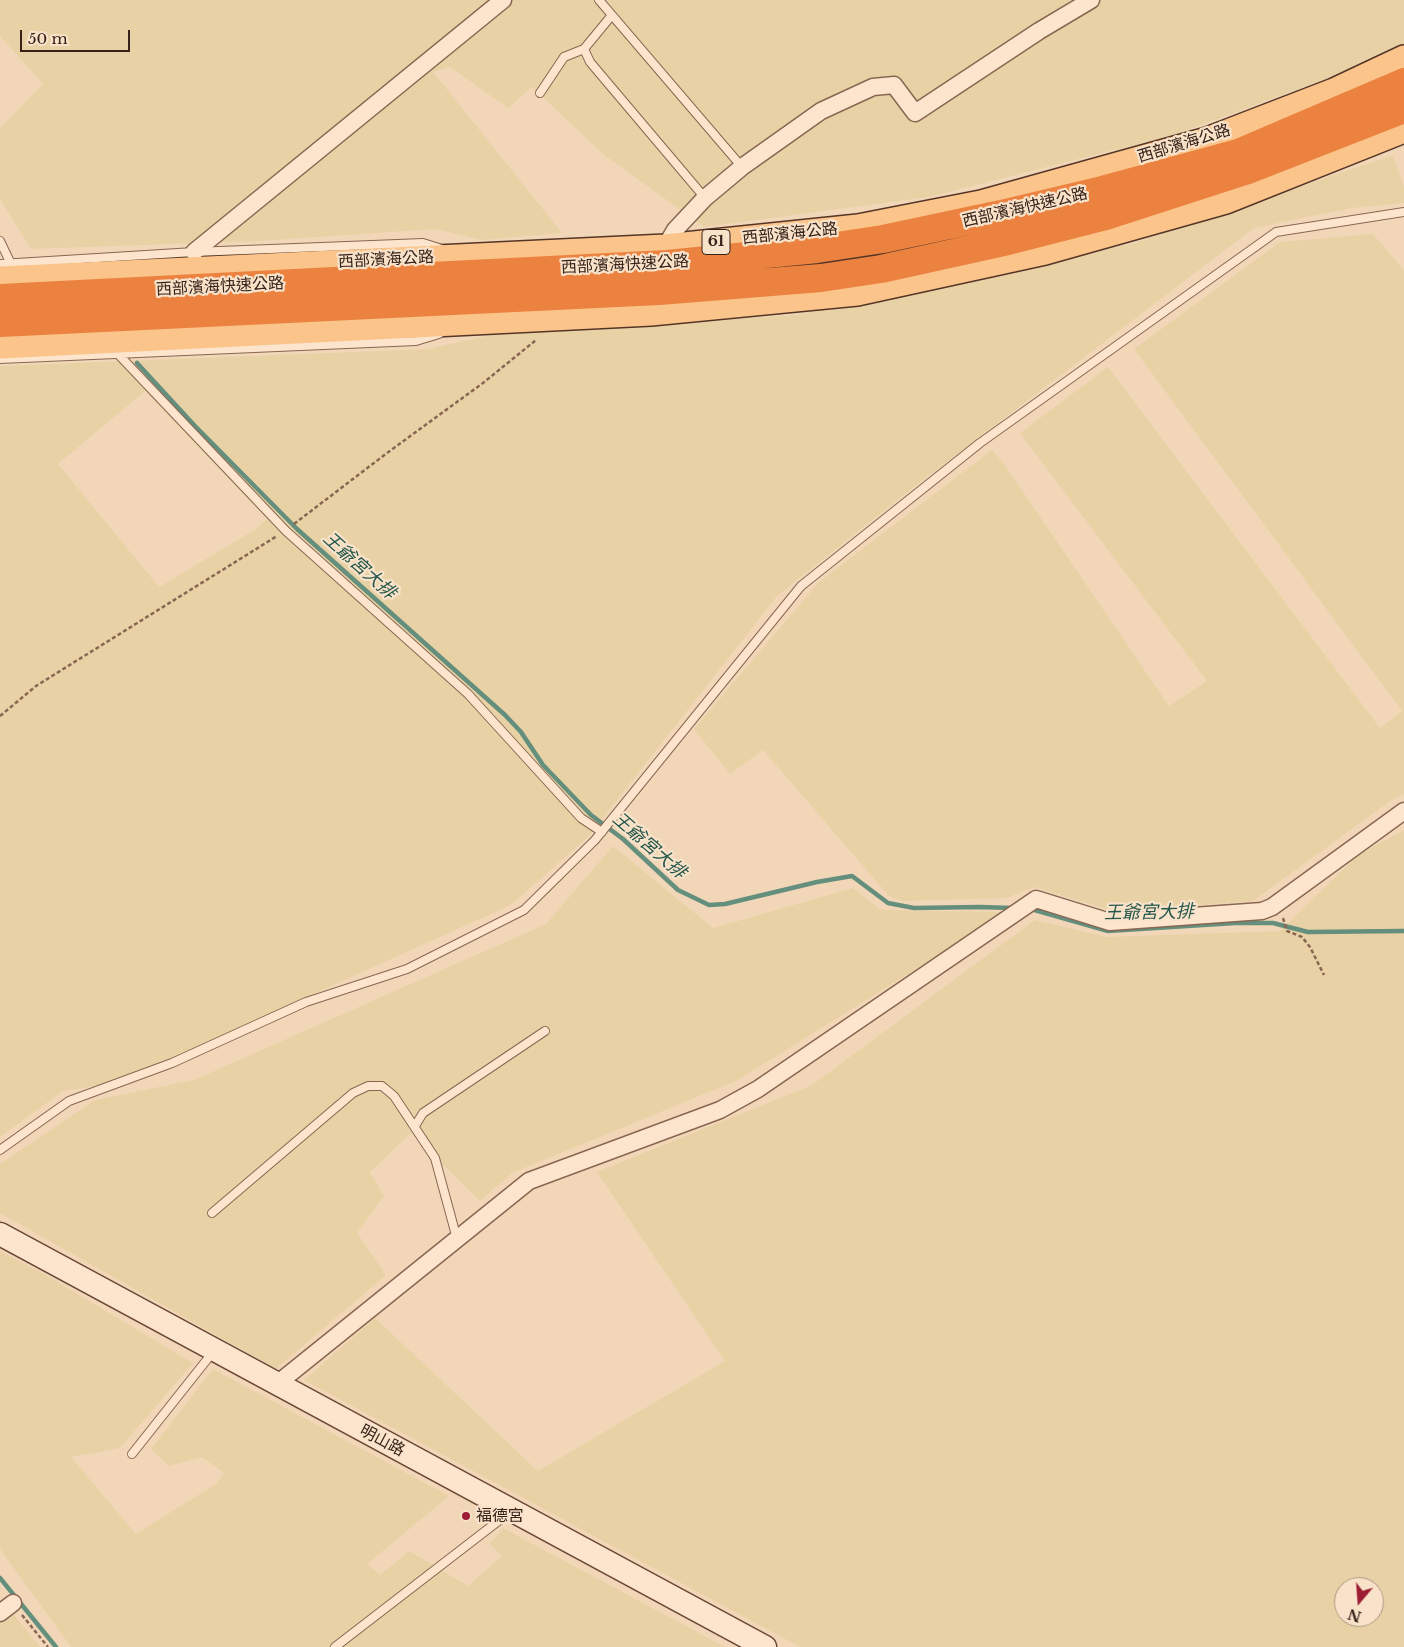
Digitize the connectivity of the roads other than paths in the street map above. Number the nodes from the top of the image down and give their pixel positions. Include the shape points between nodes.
1 (503, 0) edge
2 (599, 0) edge
3 (1091, 0) edge
4 (612, 15) junction
5 (584, 49) junction
6 (1404, 58) edge
7 (1404, 82) edge
8 (540, 92) dead end
9 (1404, 109) edge
10 (1404, 130) edge
11 (742, 167) junction
12 (705, 198) junction
13 (1404, 212) edge
14 (0, 241) edge
15 (664, 247) junction
16 (194, 252) junction
17 (465, 256) junction
18 (0, 264) edge
19 (6, 271) edge
20 (0, 298) edge
21 (476, 323) junction
22 (0, 324) edge
23 (0, 346) edge
24 (118, 354) junction
25 (0, 359) edge
26 (1404, 811) edge
27 (602, 832) junction
28 (545, 1031) dead end
29 (415, 1126) junction
30 (0, 1150) edge
31 (212, 1213) dead end
32 (0, 1234) edge
33 (457, 1239) junction
34 (215, 1351) junction
35 (277, 1384) junction
36 (132, 1454) dead end
37 (512, 1511) junction
38 (13, 1603) road end
39 (0, 1613) edge
40 (335, 1647) edge
41 (765, 1647) edge

1 - 16 street
2 - 4 lane
3 - 11 street via 915,113 894,85 873,88 821,111
4 - 5 lane
4 - 11 lane
5 - 8 lane via 564,57
5 - 12 lane via 590,62
6 - 15 main road, 西部濱海公路 / 61 via 1334,90 1207,140 981,203 858,227
7 - 20 highway, 西部濱海快速公路 / 61 via 1238,153 1102,190 883,239 667,264
9 - 22 highway, 西部濱海快速公路 via 1248,170 1106,216 999,243 821,278 659,291
10 - 21 main road via 1226,201 1036,254 857,293 651,313
11 - 12 street
12 - 15 street
13 - 27 lane via 1276,232 980,443 800,586
14 - 19 lane
15 - 17 main road, 西部濱海公路 / 61
16 - 17 lane via 423,243
16 - 19 lane
17 - 19 main road, 西部濱海公路 / 61
18 - 19 lane
21 - 23 main road
21 - 24 lane via 416,341
24 - 25 lane
24 - 27 lane via 286,531 468,694 581,818
26 - 33 street via 1262,911 1110,922 1036,899 758,1089 720,1110 529,1181
27 - 30 lane via 524,910 407,969 306,1002 172,1063 69,1101
28 - 29 lane via 423,1113
29 - 31 lane via 394,1096 382,1086 368,1086 353,1094
29 - 33 lane via 435,1158
32 - 34 street, 明山路
33 - 35 street
34 - 35 street, 明山路
34 - 36 lane
35 - 37 street, 明山路
37 - 40 lane
37 - 41 street, 明山路
38 - 39 street

